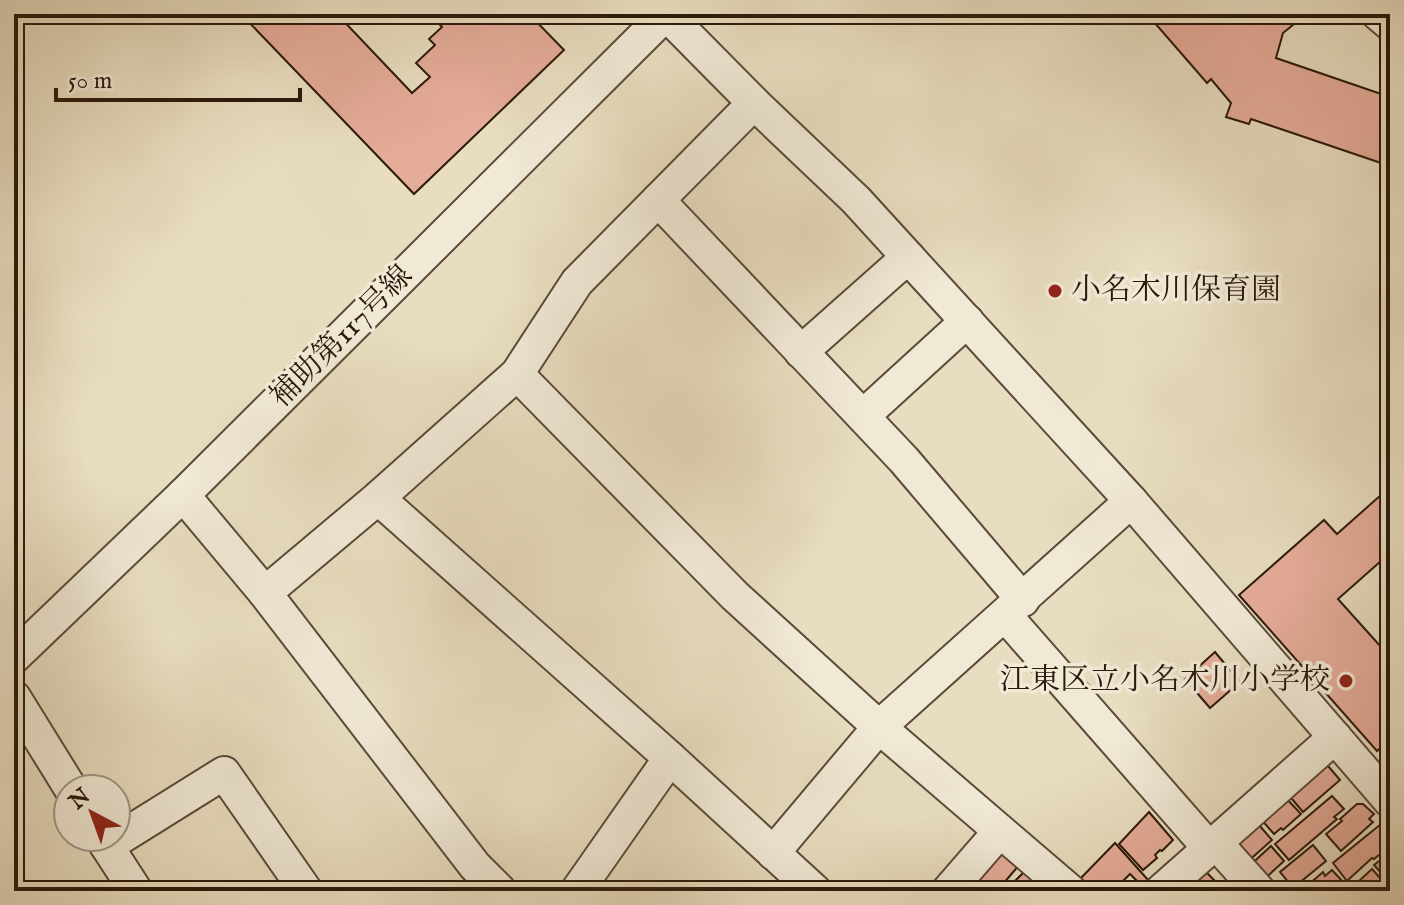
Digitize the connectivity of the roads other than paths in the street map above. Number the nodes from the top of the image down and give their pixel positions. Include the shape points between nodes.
1 (666, 14) edge
2 (1378, 14) edge
3 (1390, 24) edge
4 (754, 103) junction
5 (658, 200) junction
6 (908, 257) junction
7 (967, 321) junction
8 (801, 352) junction
9 (517, 374) junction
10 (863, 416) junction
11 (183, 495) junction
12 (378, 498) junction
13 (1131, 501) junction
14 (265, 593) junction
15 (1014, 607) junction
16 (14, 657) edge
17 (14, 697) edge
18 (879, 727) junction
19 (1335, 737) junction
20 (670, 758) junction
21 (61, 773) edge
22 (1390, 801) edge
23 (132, 826) edge
24 (1000, 831) junction
25 (1212, 846) junction
26 (111, 853) edge
27 (773, 853) junction
28 (587, 887) edge
29 (136, 891) edge
30 (306, 891) edge
31 (500, 891) edge
32 (815, 891) edge
33 (948, 891) edge
34 (1070, 891) edge
35 (1161, 891) edge
36 (1259, 891) edge

1 - 4 street
1 - 11 street, 補助第117号線
2 - 3 street
4 - 5 street
4 - 6 street
5 - 8 street
5 - 9 street via 577,282
6 - 7 street
6 - 8 street
7 - 10 street
7 - 13 street
8 - 10 street
9 - 12 street
9 - 18 street via 735,596
10 - 15 street via 904,460
11 - 14 street
11 - 16 street, 補助第117号線
12 - 14 street
12 - 20 street
13 - 15 street
13 - 19 street
14 - 31 street via 475,866
15 - 18 street
15 - 25 street
17 - 21 street
18 - 24 street
18 - 27 street
19 - 22 street
19 - 25 street
20 - 27 street
20 - 28 street
23 - 30 street via 224,773
24 - 33 street
24 - 34 street
25 - 35 street
25 - 36 street
26 - 29 street
27 - 32 street

